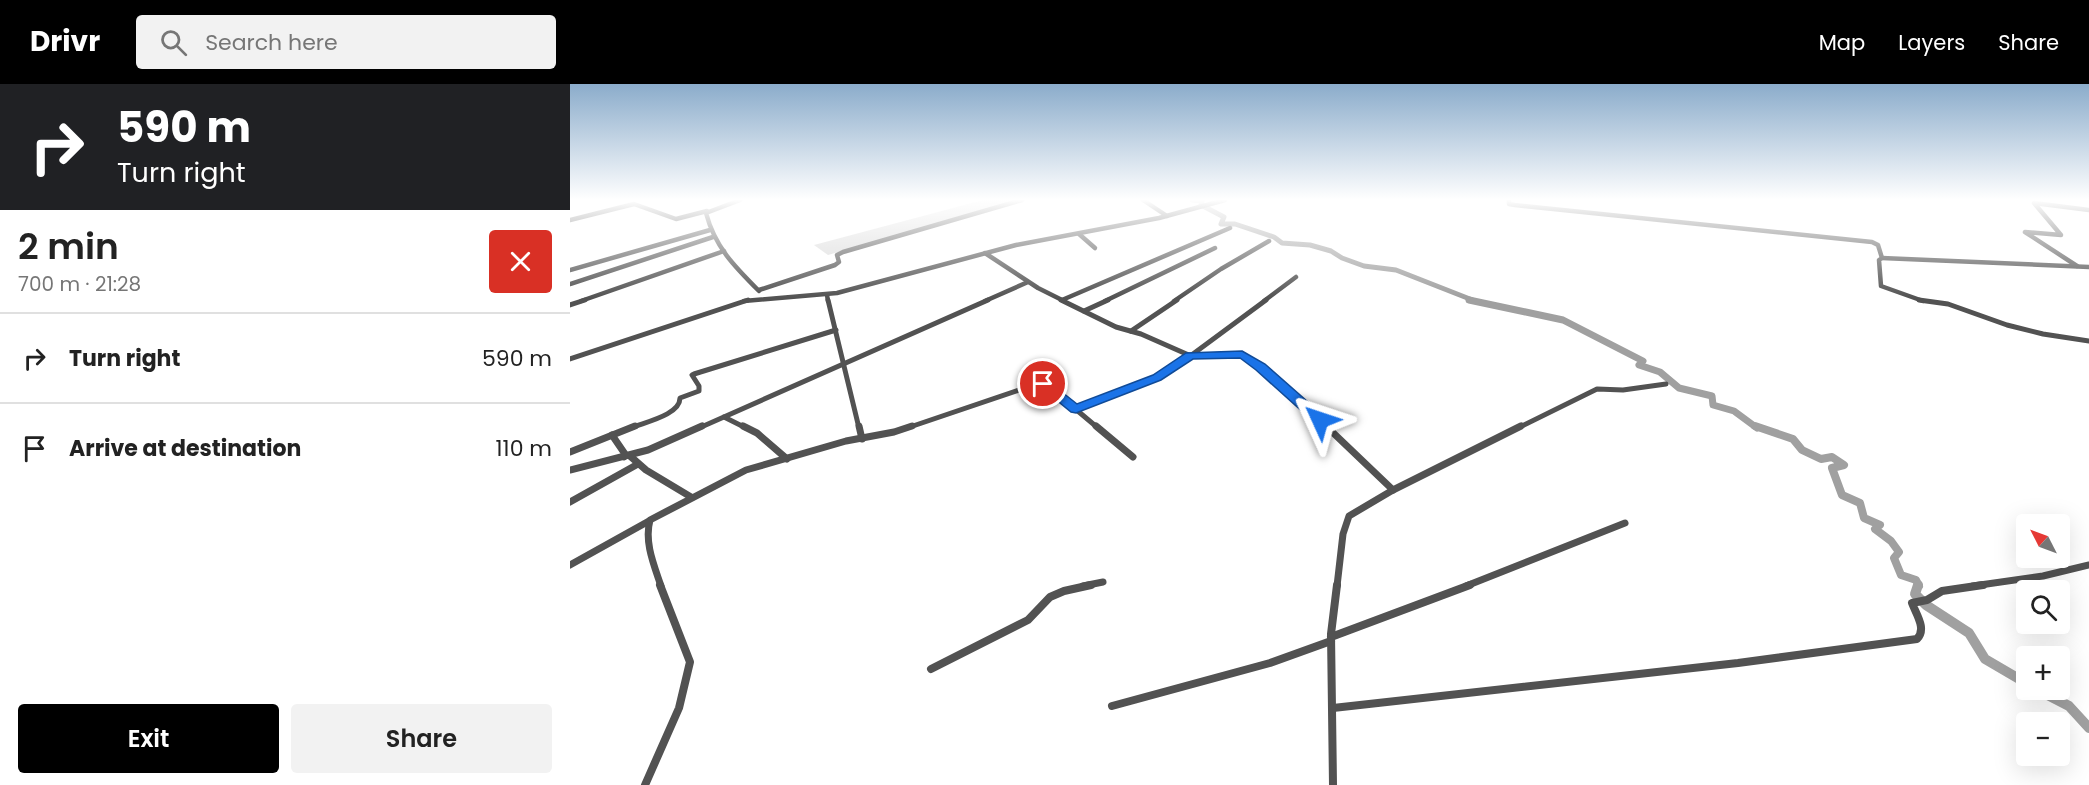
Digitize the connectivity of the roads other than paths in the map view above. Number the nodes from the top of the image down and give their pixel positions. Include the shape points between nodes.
1 (701, 233) edge
2 (711, 233) edge
3 (909, 233) edge
4 (1084, 233) edge
5 (1219, 233) edge
6 (1778, 233) edge
7 (2026, 233) edge
8 (2034, 233) edge
9 (2059, 233) edge
10 (1078, 234) junction
11 (713, 237) junction
12 (1269, 241) dead end
13 (1095, 248) dead end
14 (1215, 248) dead end
15 (724, 251) junction
16 (985, 254) junction
17 (1882, 258) junction
18 (2077, 267) junction
19 (2089, 267) edge
20 (570, 270) edge
21 (1296, 277) dead end
22 (1028, 282) junction
23 (570, 284) edge
24 (759, 290) junction
25 (827, 295) junction
26 (758, 298) junction
27 (1062, 300) junction
28 (570, 305) edge
29 (1084, 311) junction
30 (836, 330) junction
31 (1131, 331) junction
32 (2089, 341) edge
33 (1191, 356) junction
34 (570, 359) edge
35 (844, 365) junction
36 (1666, 384) dead end
37 (1076, 409) junction
38 (724, 417) junction
39 (612, 435) junction
40 (862, 439) junction
41 (570, 452) edge
42 (627, 456) junction
43 (1133, 456) dead end
44 (787, 459) junction
45 (638, 464) junction
46 (572, 471) edge
47 (1393, 490) junction
48 (691, 497) junction
49 (570, 502) edge
50 (650, 520) junction
51 (1625, 523) dead end
52 (570, 565) edge
53 (2089, 565) edge
54 (1103, 582) dead end
55 (1331, 639) junction
56 (931, 669) dead end
57 (1112, 706) dead end
58 (1333, 708) junction
59 (645, 785) edge
60 (1333, 785) edge

1 - 20 street
2 - 11 street
3 - 24 street via 843,252 837,255 839,262 835,265
4 - 10 street
5 - 27 street
6 - 17 street via 1867,242 1878,245
7 - 18 street
8 - 9 street via 2061,235
10 - 13 street
10 - 16 street
11 - 15 street
11 - 23 street
12 - 31 street
14 - 29 street
15 - 24 street
15 - 28 street
16 - 22 street
16 - 25 street
17 - 18 street
17 - 32 street via 1881,286 1888,290 1924,302 1948,304 2007,325
18 - 19 street
21 - 33 street
22 - 27 street
22 - 35 street
24 - 26 street
25 - 26 street
25 - 30 street
26 - 34 street
27 - 29 street
29 - 31 street
30 - 35 street
30 - 39 street via 693,375 699,391 680,398 675,410
31 - 33 street
33 - 37 street via 1157,377
33 - 47 street via 1246,356
35 - 38 street
35 - 40 street
36 - 47 street via 1597,389
37 - 40 street via 1040,383
37 - 43 street
38 - 42 street
38 - 44 street via 757,433
39 - 41 street
39 - 42 street
40 - 44 street
42 - 45 street
42 - 46 street
44 - 48 street via 746,470
45 - 48 street
45 - 49 street
47 - 55 street via 1346,521
48 - 50 street
50 - 52 street
50 - 59 street via 646,526 650,556 690,662 669,732
51 - 55 street
53 - 58 street via 1942,591 1912,603 1922,628 1917,639
54 - 56 street via 1069,588 1045,600 1028,620
55 - 57 street via 1270,663
55 - 58 street
58 - 60 street

